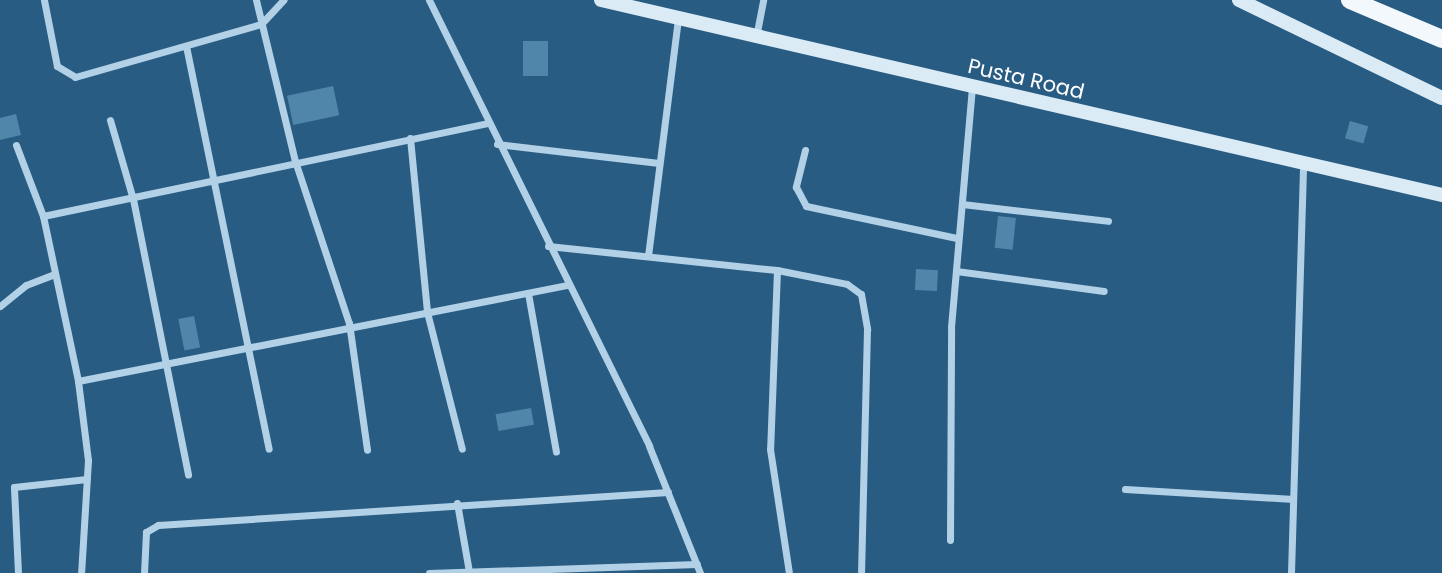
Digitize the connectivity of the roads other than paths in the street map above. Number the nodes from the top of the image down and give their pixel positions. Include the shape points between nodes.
1 (44, 0) edge
2 (256, 0) edge
3 (283, 0) edge
4 (429, 0) edge
5 (601, 0) edge
6 (763, 0) edge
7 (1239, 0) edge
8 (1350, 0) edge
9 (678, 19) junction
10 (261, 24) junction
11 (756, 38) junction
12 (1442, 39) edge
13 (186, 46) junction
14 (972, 88) junction
15 (1442, 98) edge
16 (110, 120) dead end
17 (486, 122) junction
18 (410, 138) junction
19 (497, 144) junction
20 (16, 145) dead end
21 (806, 150) dead end
22 (295, 161) junction
23 (659, 163) junction
24 (1303, 163) junction
25 (214, 177) junction
26 (1442, 195) edge
27 (133, 199) junction
28 (962, 204) junction
29 (43, 216) junction
30 (1108, 221) dead end
31 (957, 238) junction
32 (548, 246) junction
33 (648, 256) junction
34 (777, 270) junction
35 (956, 271) junction
36 (55, 274) junction
37 (568, 285) junction
38 (1104, 291) dead end
39 (527, 293) junction
40 (0, 306) edge
41 (427, 312) junction
42 (349, 323) junction
43 (248, 346) junction
44 (168, 366) junction
45 (78, 381) junction
46 (269, 449) dead end
47 (463, 449) dead end
48 (367, 450) dead end
49 (556, 452) dead end
50 (188, 475) dead end
51 (87, 479) junction
52 (1125, 489) dead end
53 (668, 492) junction
54 (1293, 499) junction
55 (457, 503) junction
56 (950, 540) dead end
57 (696, 564) junction
58 (469, 572) edge
59 (18, 573) edge
60 (81, 573) edge
61 (144, 573) edge
62 (429, 573) edge
63 (700, 573) edge
64 (789, 573) edge
65 (861, 573) edge
66 (1291, 573) edge

1 - 13 street via 65,75
2 - 10 street
3 - 10 street
4 - 17 street
5 - 9 street, Pusta Road
6 - 11 street
7 - 15 street
8 - 12 main road
9 - 11 street, Pusta Road
9 - 23 street
10 - 13 street
10 - 22 street
11 - 14 street, Pusta Road
13 - 25 street
14 - 24 street, Pusta Road
14 - 28 street
16 - 27 street
17 - 18 street
17 - 19 street
18 - 22 street
18 - 41 street
19 - 23 street
19 - 32 street
20 - 29 street
21 - 31 street via 796,187 806,206
22 - 25 street
22 - 42 street
23 - 33 street
24 - 26 street, Pusta Road
24 - 54 street
25 - 27 street
25 - 43 street
27 - 29 street
27 - 44 street
28 - 30 street
28 - 31 street
29 - 36 street
31 - 35 street
32 - 33 street
32 - 37 street
33 - 34 street
34 - 64 street via 770,449
34 - 65 street via 847,284 866,310
35 - 38 street
35 - 56 street
36 - 40 street via 26,285
36 - 45 street
37 - 39 street
37 - 53 street
39 - 41 street
39 - 49 street
41 - 42 street
41 - 47 street
42 - 43 street
42 - 48 street
43 - 44 street
43 - 46 street
44 - 45 street
44 - 50 street
45 - 51 street
51 - 59 street via 14,487
51 - 60 street
52 - 54 street
53 - 55 street
53 - 57 street
54 - 66 street
55 - 58 street
55 - 61 street via 159,525 146,532
57 - 58 street
57 - 63 street
58 - 62 street

